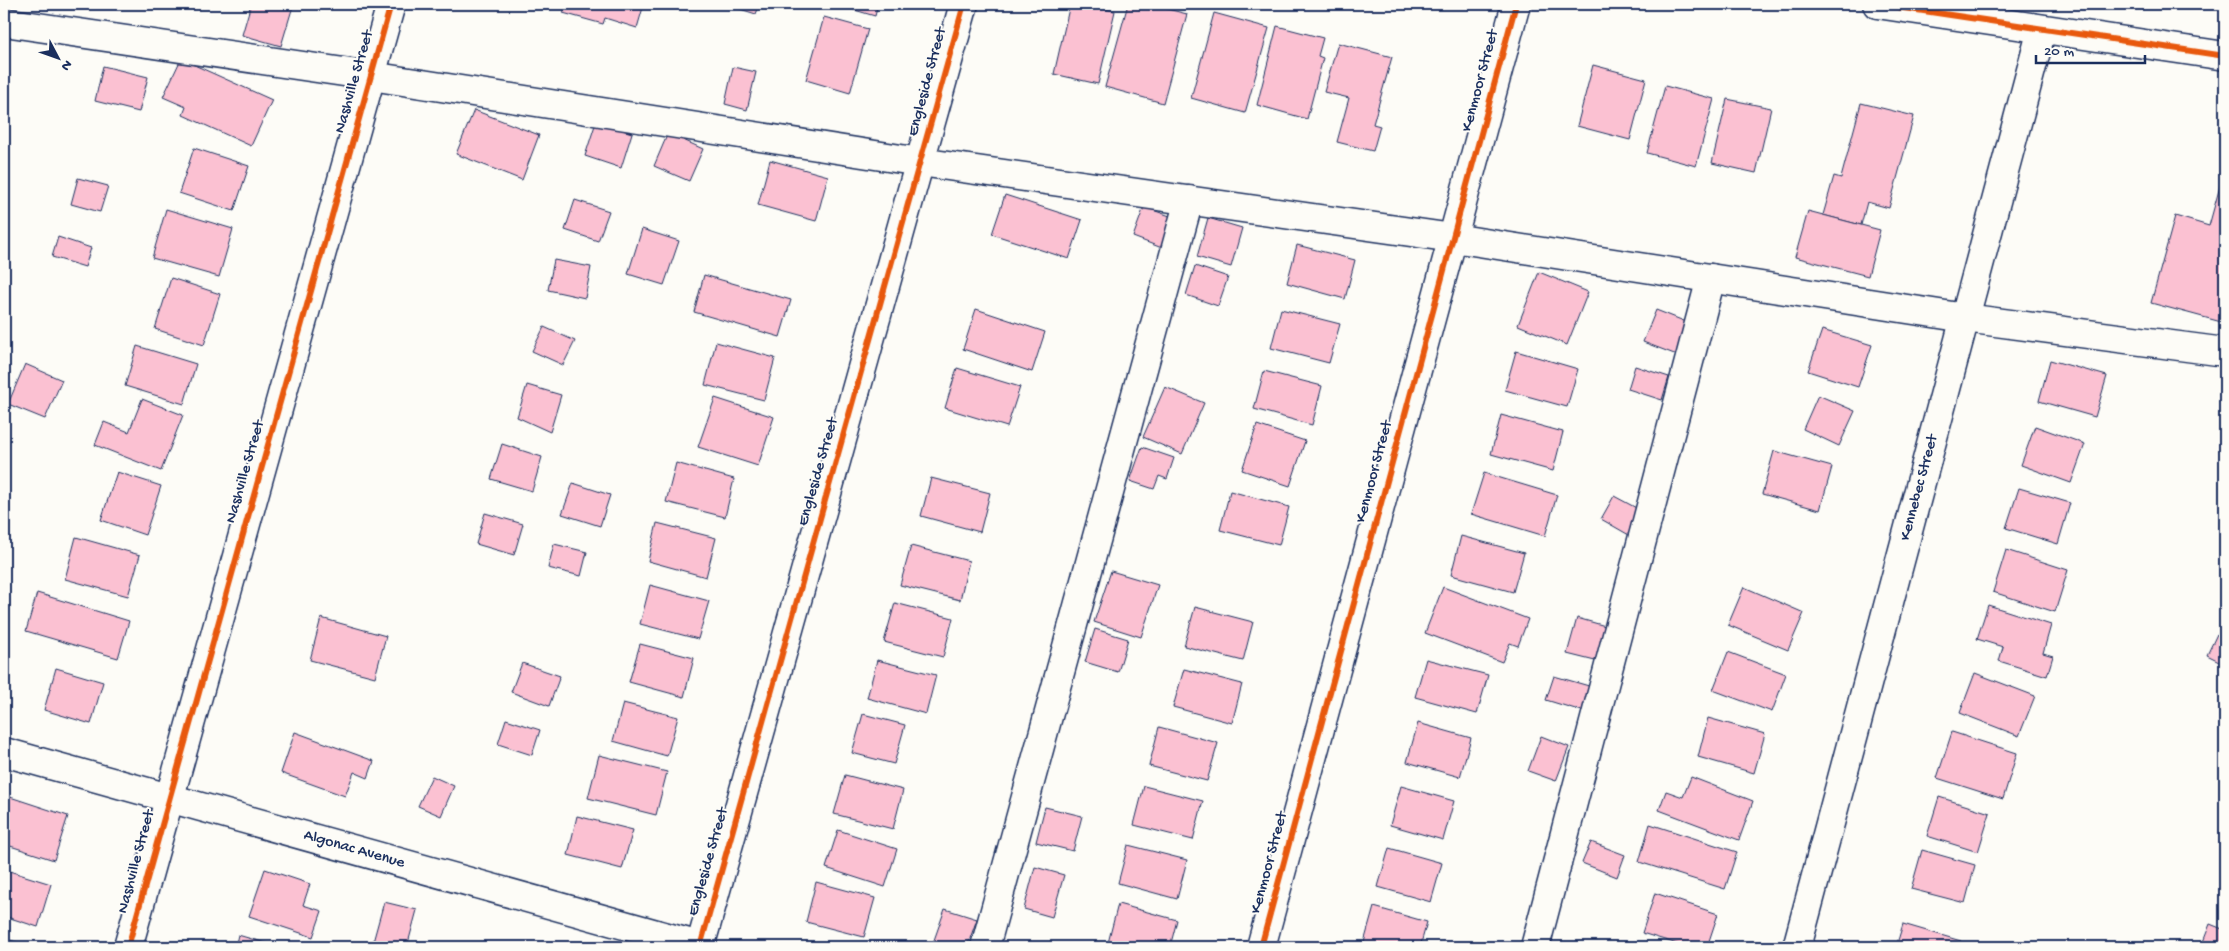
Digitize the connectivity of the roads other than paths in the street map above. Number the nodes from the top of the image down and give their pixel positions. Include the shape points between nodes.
1 (391, 4) edge
2 (964, 4) edge
3 (1516, 4) edge
4 (1877, 4) edge
5 (4, 22) edge
6 (2042, 29) junction
7 (2225, 56) edge
8 (371, 76) junction
9 (920, 162) junction
10 (1189, 200) junction
11 (1453, 238) junction
12 (1711, 278) junction
13 (1965, 318) junction
14 (2225, 352) edge
15 (4, 752) edge
16 (169, 798) junction
17 (128, 947) edge
18 (701, 947) edge
19 (985, 947) edge
20 (1261, 947) edge
21 (1535, 947) edge
22 (1797, 947) edge

1 - 8 street, Nashville Street
2 - 9 street, Engleside Street
3 - 11 street, Kenmoor Street
4 - 6 street
5 - 8 street
6 - 7 street
6 - 13 street, Kennebec Street
8 - 9 street
8 - 16 street, Nashville Street
9 - 10 street
9 - 18 street, Engleside Street
10 - 11 street
10 - 19 street
11 - 12 street
11 - 20 street, Kenmoor Street
12 - 13 street
12 - 21 street
13 - 14 street
13 - 22 street, Kennebec Street
15 - 16 street, Algonac Avenue
16 - 17 street, Nashville Street
16 - 18 street, Algonac Avenue

